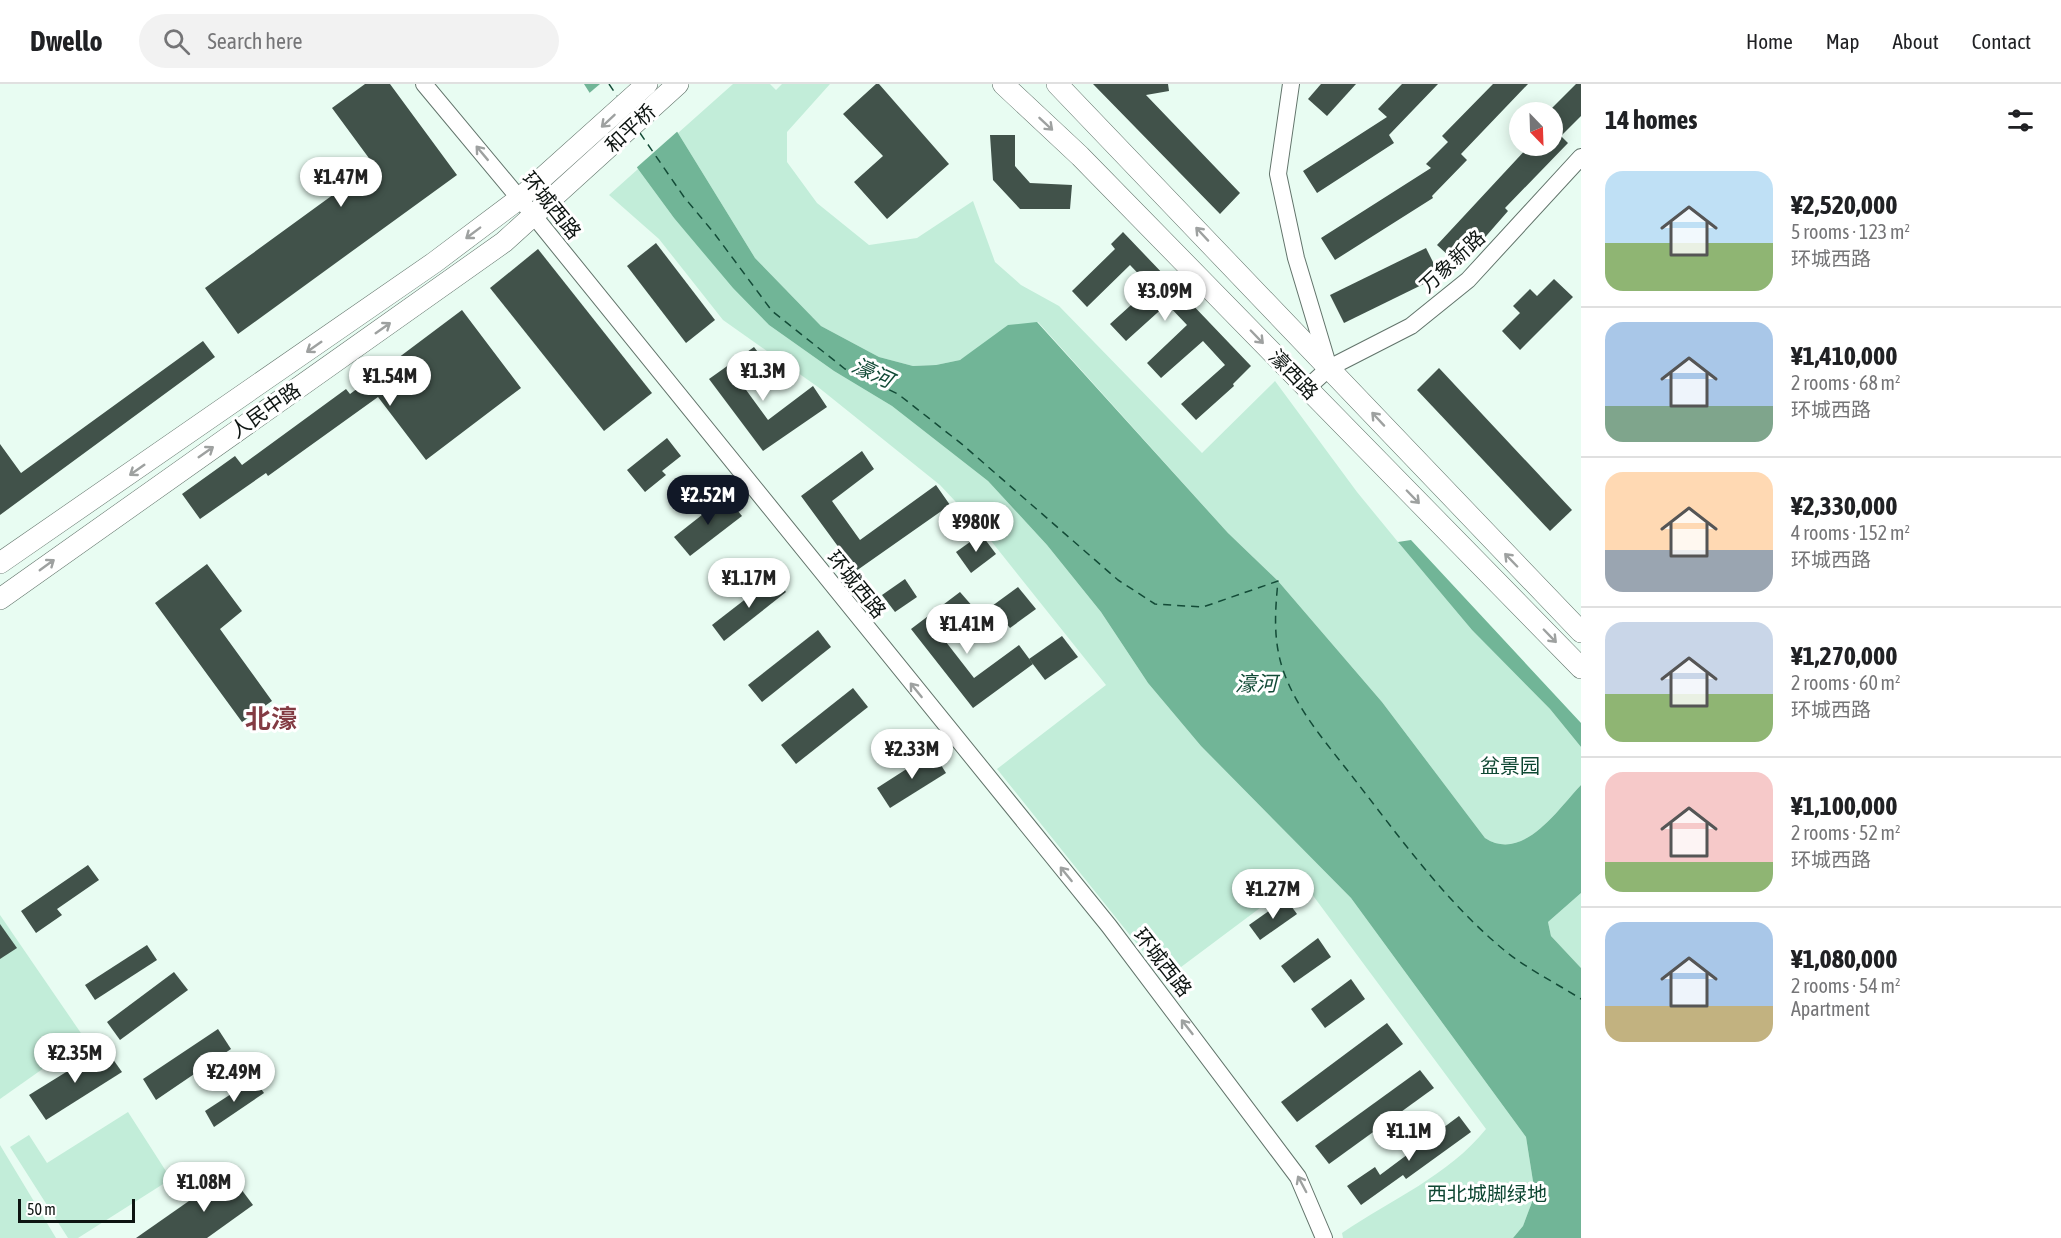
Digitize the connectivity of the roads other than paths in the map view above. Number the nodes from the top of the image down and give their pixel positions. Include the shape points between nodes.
1 (424, 84) edge
2 (647, 84) edge
3 (678, 84) edge
4 (1004, 84) edge
5 (1058, 84) edge
6 (1291, 84) edge
7 (568, 157) joint
8 (1581, 157) edge
9 (583, 173) joint
10 (520, 198) junction
11 (534, 216) junction
12 (1329, 368) junction
13 (1307, 388) junction
14 (0, 563) edge
15 (0, 599) edge
16 (1581, 632) edge
17 (1581, 668) edge
18 (1324, 1238) edge

10 -> 1 street, 环城西路
2 -> 7 main road, 和平桥
3 - 9 main road, 和平桥
4 -> 13 main road, 濠西路 via 1080,156
12 -> 5 main road, 濠西路
6 - 12 street via 1278,174 1296,258
7 - 10 main road, 人民中路
8 - 12 street, 万象新路 via 1468,280 1411,326
9 - 11 main road, 人民中路
10 - 11 street, 环城西路
10 -> 14 main road, 人民中路 via 388,296
15 -> 11 main road, 人民中路 via 504,242
18 -> 11 street, 环城西路 via 1298,1177 1122,944
12 - 13 street, 万象新路
16 -> 12 main road, 濠西路
13 -> 17 main road, 濠西路

